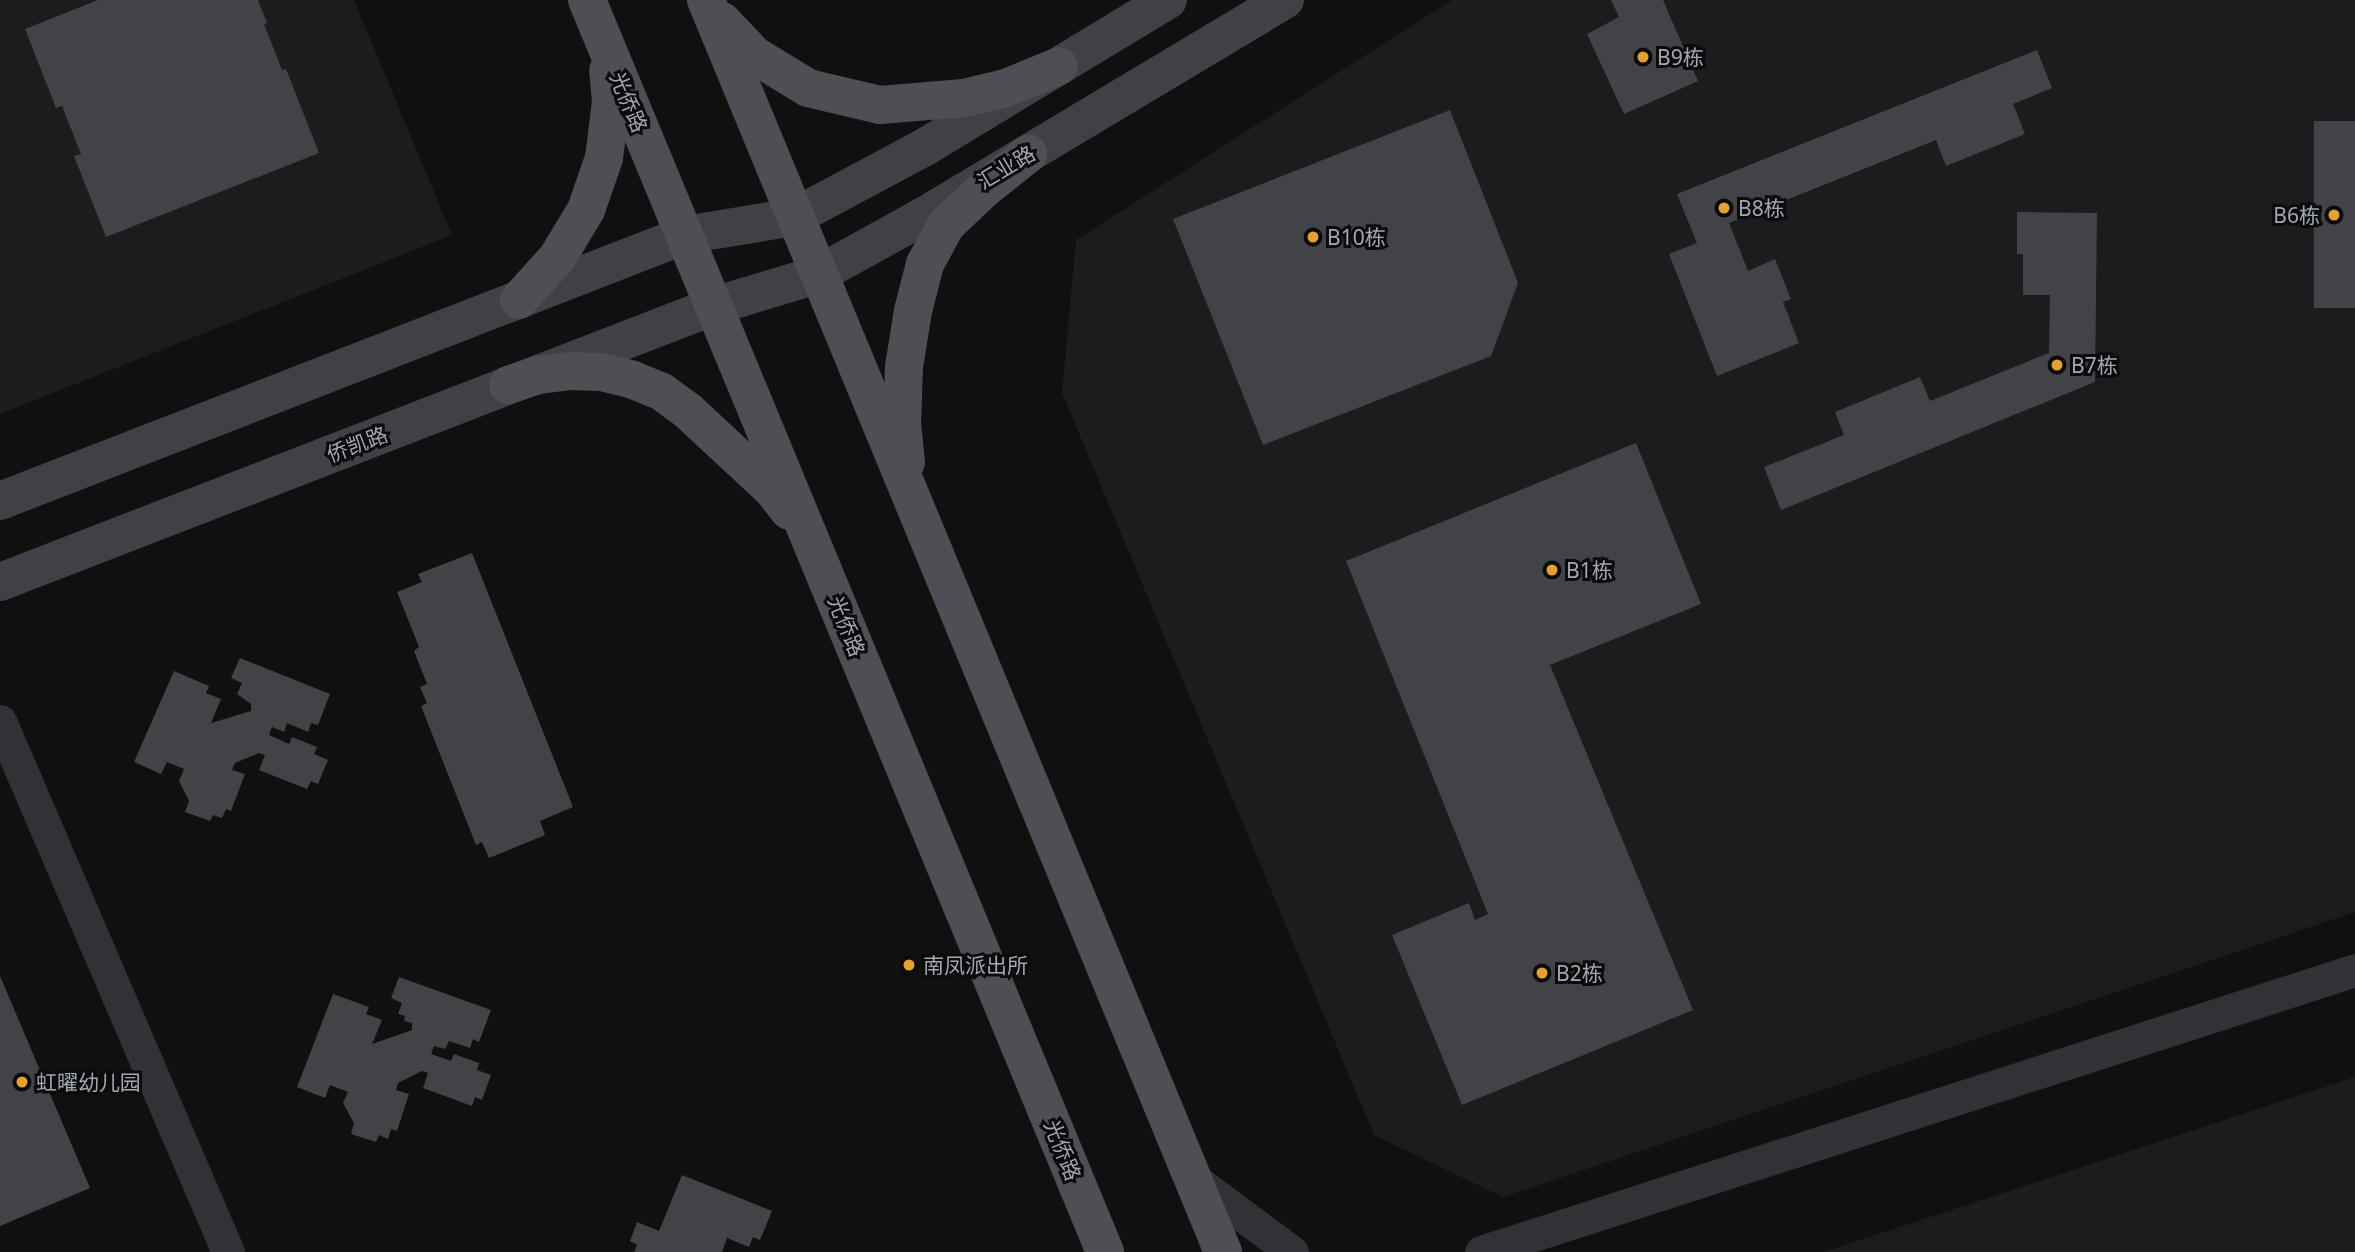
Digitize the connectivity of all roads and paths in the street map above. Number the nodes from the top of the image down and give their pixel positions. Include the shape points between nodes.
1 (587, 0) edge
2 (1168, 0) edge
3 (1285, 0) edge
4 (706, 1) edge
5 (606, 47) junction
6 (1059, 65) junction
7 (1028, 154) junction
8 (794, 217) junction
9 (685, 235) junction
10 (817, 275) junction
11 (519, 300) junction
12 (714, 306) junction
13 (508, 385) junction
14 (0, 501) edge
15 (911, 502) junction
16 (815, 548) junction
17 (0, 582) edge
18 (0, 721) edge
19 (2355, 970) edge
20 (1195, 1180) junction
21 (1101, 1249) edge
22 (228, 1252) edge
23 (1223, 1252) edge
24 (1292, 1252) edge
25 (1481, 1252) edge

1 - 5 main road, 光侨路
2 - 6 street
3 - 7 street, 汇业路
4 - 6 main road via 754,55 808,88 843,99 880,105 964,98 1006,88
4 - 8 main road
5 - 9 main road, 光侨路
5 - 11 main road via 611,102 604,158 586,211 557,258
6 - 8 street via 925,147
7 - 10 street, 汇业路
7 - 15 main road via 946,225 925,264 904,367 902,426
8 - 9 street
8 - 10 main road
9 - 11 street
9 - 12 main road, 光侨路
10 - 12 street, 汇业路
10 - 15 main road
11 - 14 street
12 - 13 street, 侨凯路
12 - 16 main road, 光侨路
13 - 16 main road via 570,371 623,377 662,392 772,489
13 - 17 street, 侨凯路
15 - 20 main road
16 - 21 main road, 光侨路
18 - 22 street
19 - 25 street
20 - 23 main road
20 - 24 street

